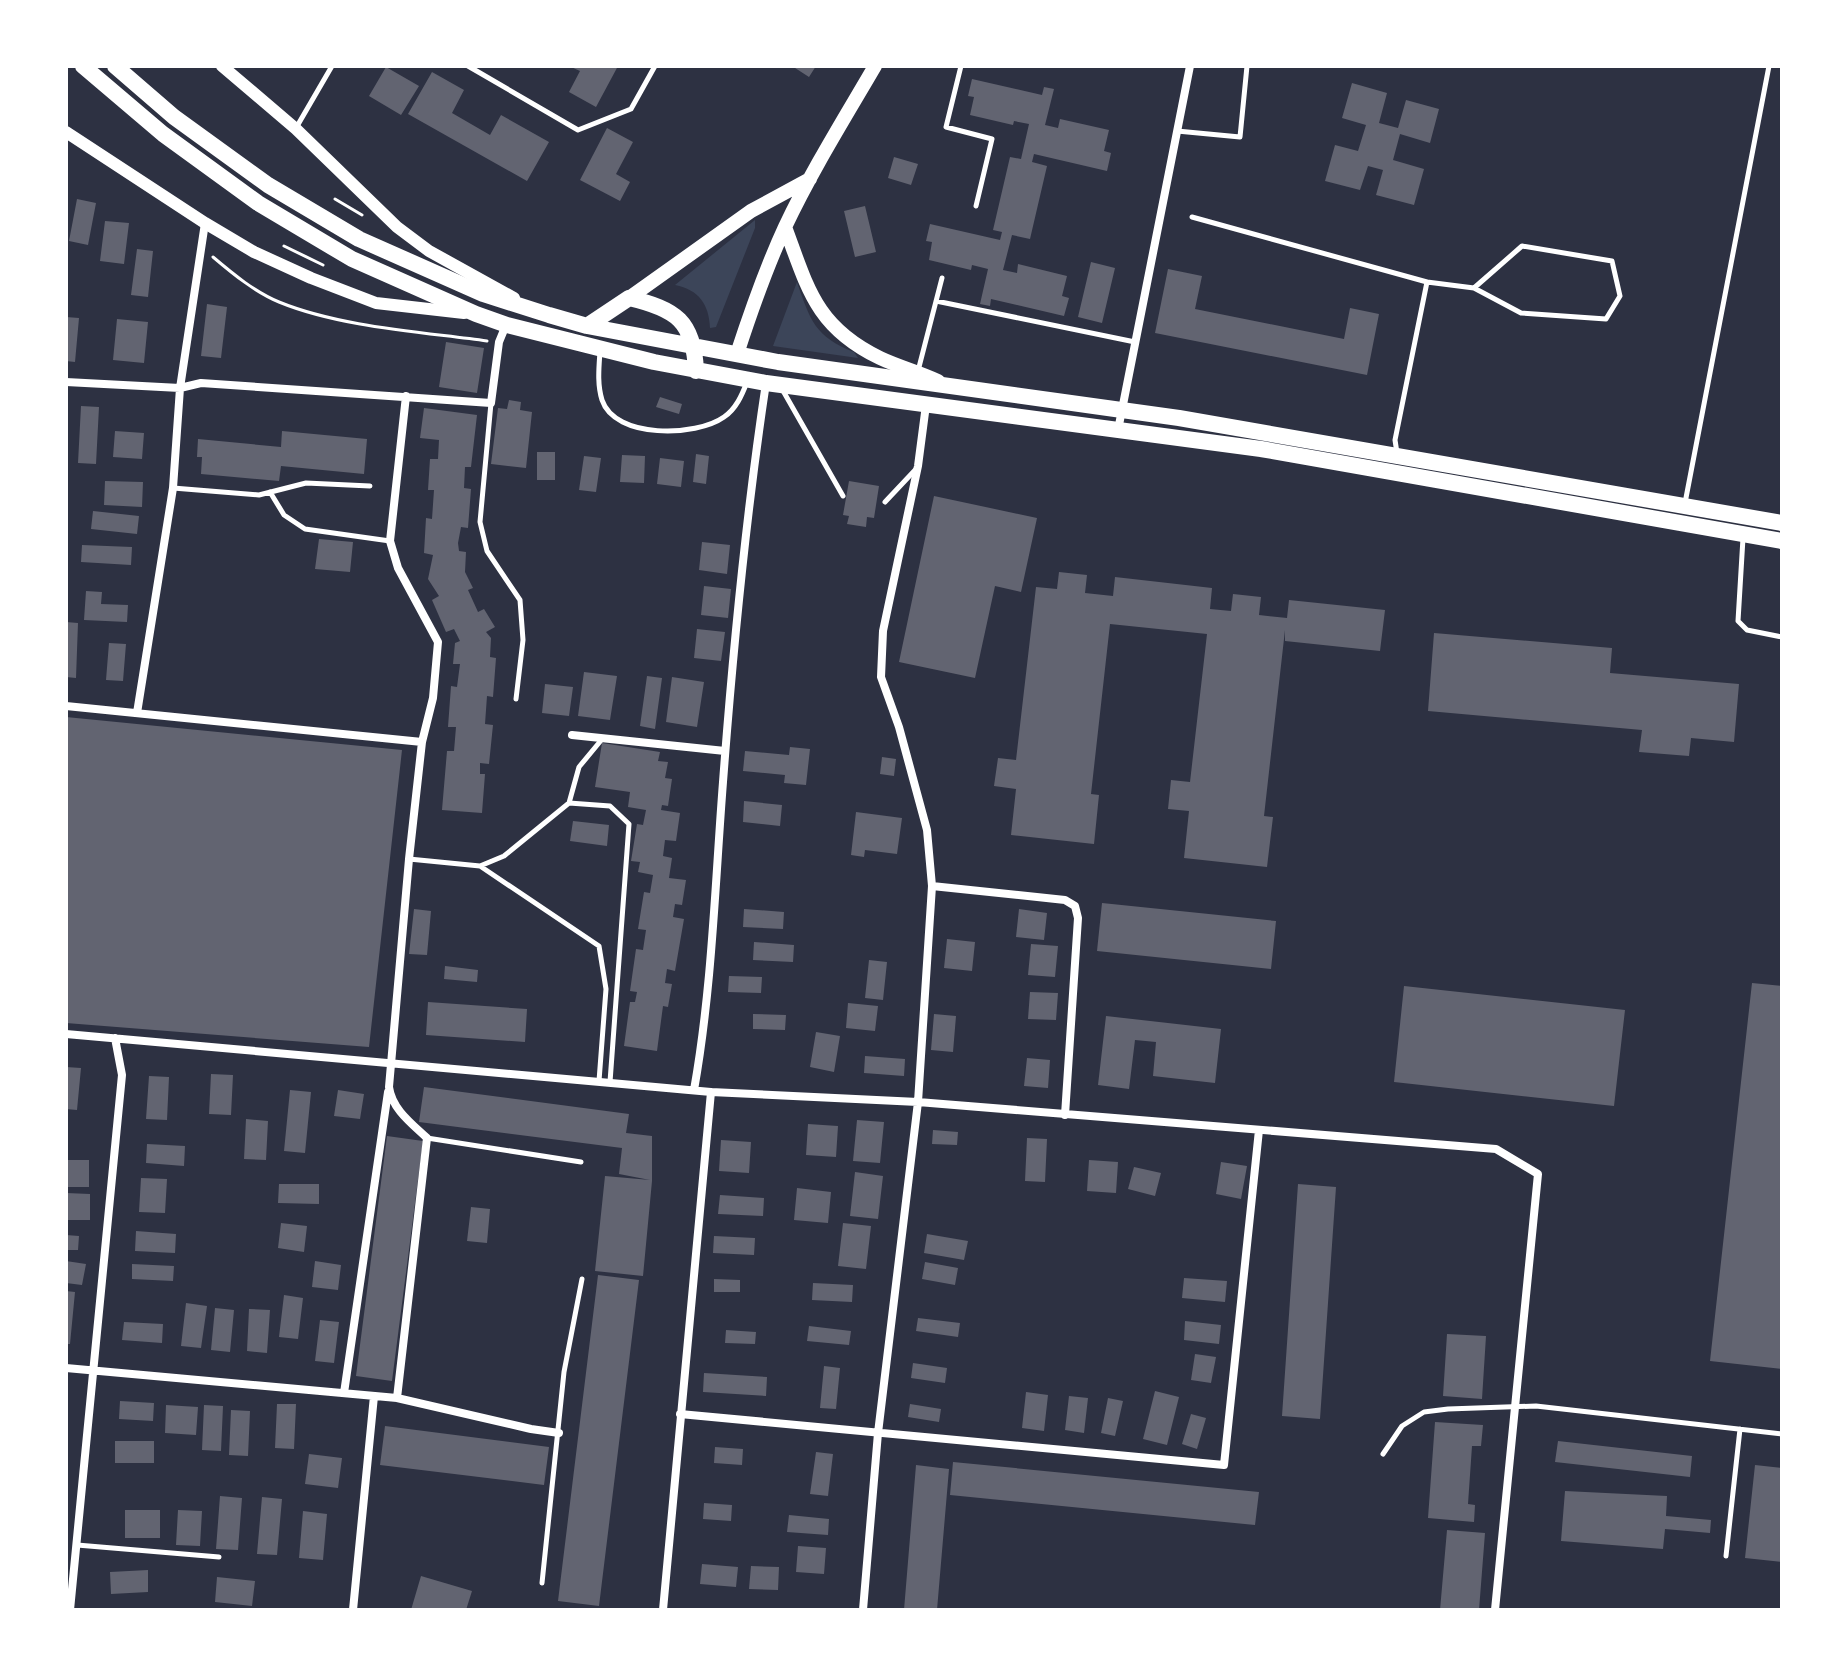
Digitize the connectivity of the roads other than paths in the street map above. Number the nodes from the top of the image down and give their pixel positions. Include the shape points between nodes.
1 (83, 66) edge
2 (115, 66) edge
3 (222, 66) edge
4 (332, 66) edge
5 (468, 66) edge
6 (655, 66) edge
7 (875, 66) edge
8 (961, 66) edge
9 (1190, 66) edge
10 (1247, 66) edge
11 (1769, 66) edge
12 (296, 129) junction
13 (1176, 131) junction
14 (66, 132) edge
15 (810, 179) junction
16 (976, 206) dead end
17 (1192, 217) dead end
18 (205, 223) junction
19 (785, 227) junction
20 (942, 278) dead end
21 (1427, 282) junction
22 (1474, 288) junction
23 (629, 298) junction
24 (936, 301) junction
25 (476, 314) junction
26 (549, 315) junction
27 (507, 325) junction
28 (587, 326) junction
29 (1135, 342) junction
30 (695, 346) junction
31 (600, 350) junction
32 (737, 354) junction
33 (696, 371) junction
34 (918, 372) junction
35 (740, 378) junction
36 (66, 382) edge
37 (773, 384) junction
38 (949, 387) junction
39 (180, 388) junction
40 (406, 396) junction
41 (491, 403) junction
42 (926, 405) junction
43 (1122, 411) junction
44 (1118, 430) junction
45 (1396, 465) junction
46 (918, 466) junction
47 (370, 486) dead end
48 (173, 488) junction
49 (270, 492) junction
50 (843, 496) dead end
51 (885, 502) dead end
52 (1682, 515) junction
53 (1782, 523) edge
54 (1743, 534) junction
55 (390, 541) junction
56 (1782, 541) edge
57 (1782, 637) edge
58 (516, 699) dead end
59 (66, 706) edge
60 (137, 713) junction
61 (572, 735) dead end
62 (603, 738) junction
63 (422, 742) junction
64 (725, 751) junction
65 (569, 803) junction
66 (409, 859) junction
67 (480, 866) junction
68 (932, 886) junction
69 (66, 1034) edge
70 (115, 1038) junction
71 (390, 1061) junction
72 (599, 1081) junction
73 (610, 1082) junction
74 (389, 1087) junction
75 (694, 1090) junction
76 (711, 1092) junction
77 (918, 1102) junction
78 (1065, 1115) junction
79 (1259, 1130) junction
80 (427, 1138) junction
81 (581, 1162) dead end
82 (582, 1279) dead end
83 (66, 1368) edge
84 (93, 1371) junction
85 (344, 1393) junction
86 (374, 1396) junction
87 (397, 1398) junction
88 (1515, 1408) junction
89 (680, 1414) junction
90 (1740, 1429) junction
91 (559, 1433) junction
92 (878, 1433) junction
93 (1782, 1434) edge
94 (1383, 1454) dead end
95 (76, 1545) junction
96 (1726, 1556) dead end
97 (219, 1557) dead end
98 (542, 1583) dead end
99 (70, 1610) edge
100 (353, 1610) edge
101 (663, 1610) edge
102 (863, 1610) edge
103 (1495, 1610) edge

1 - 25 main road via 163,134 258,203 352,259
2 - 26 main road via 174,117 268,185 359,239 483,294
3 - 12 street
4 - 12 lane
5 - 6 lane via 578,130 631,109
7 - 15 main road
8 - 16 lane via 946,127 992,139
9 - 13 street
10 - 13 lane via 1240,137
11 - 52 lane
12 - 26 street via 429,251
13 - 29 street
14 - 18 street
15 - 19 main road
15 - 23 main road via 751,211
17 - 21 lane
18 - 25 street via 254,252 352,296
18 - 39 street
19 - 32 main road
19 - 34 main road via 819,311 840,334 880,358
20 - 24 lane
21 - 22 lane
21 - 45 lane via 1395,440
22 - 22 lane via 1521,313 1606,319 1620,296 1612,261 1522,246
23 - 28 main road
23 - 30 main road via 671,314 686,326
24 - 29 lane
24 - 34 lane
25 - 27 main road
26 - 28 main road
27 - 31 main road
27 - 41 street via 499,342
28 - 30 main road
29 - 43 street
30 - 32 main road
30 - 33 main road
31 - 33 main road
31 - 35 lane via 602,402 614,419 640,428 705,427 739,402
32 - 35 main road
32 - 38 main road
33 - 35 main road
34 - 38 main road
35 - 37 main road
36 - 39 street
37 - 42 main road
37 - 50 lane
37 - 64 street via 756,451
38 - 43 main road
39 - 40 street via 201,383
39 - 48 street
40 - 41 street
40 - 55 street
41 - 58 lane via 480,522 487,551 520,600 523,640
42 - 44 main road
42 - 46 street
43 - 44 street
43 - 45 main road via 1194,421
44 - 45 main road via 1387,470
45 - 52 main road
46 - 51 lane
46 - 68 street via 883,631 881,677 927,830
47 - 49 lane via 306,483
48 - 49 lane
48 - 60 street
49 - 55 lane via 284,515 305,529
52 - 53 main road
52 - 54 main road
54 - 56 main road
54 - 57 lane via 1738,621 1747,630
55 - 63 street via 398,568 438,642
59 - 60 street
60 - 63 street
61 - 62 street
62 - 64 street
62 - 65 lane via 579,767
63 - 66 street
64 - 75 street via 704,1029
65 - 67 lane via 504,856
65 - 73 lane via 610,806 629,824
66 - 67 lane
66 - 71 street
67 - 72 lane via 599,946 606,989
68 - 77 street
68 - 78 street via 1065,900 1075,906
69 - 70 street
70 - 71 street
70 - 84 street via 122,1075
71 - 72 street
71 - 74 street
72 - 73 street
73 - 75 street
74 - 80 street via 396,1108
74 - 85 street
75 - 76 street
76 - 77 street
76 - 89 street
77 - 78 street
77 - 92 street
78 - 79 street
79 - 88 street via 1496,1149 1538,1174
79 - 92 street via 1224,1465
80 - 81 lane
80 - 87 street
82 - 91 lane via 564,1372
83 - 84 street
84 - 85 street
84 - 95 street
85 - 86 street
86 - 87 street
86 - 100 street
87 - 91 street
88 - 90 lane
88 - 94 lane via 1424,1412 1402,1426
88 - 103 street
89 - 92 street
89 - 101 street
90 - 93 lane
90 - 96 lane
91 - 98 lane
92 - 102 street
95 - 97 lane
95 - 99 street

